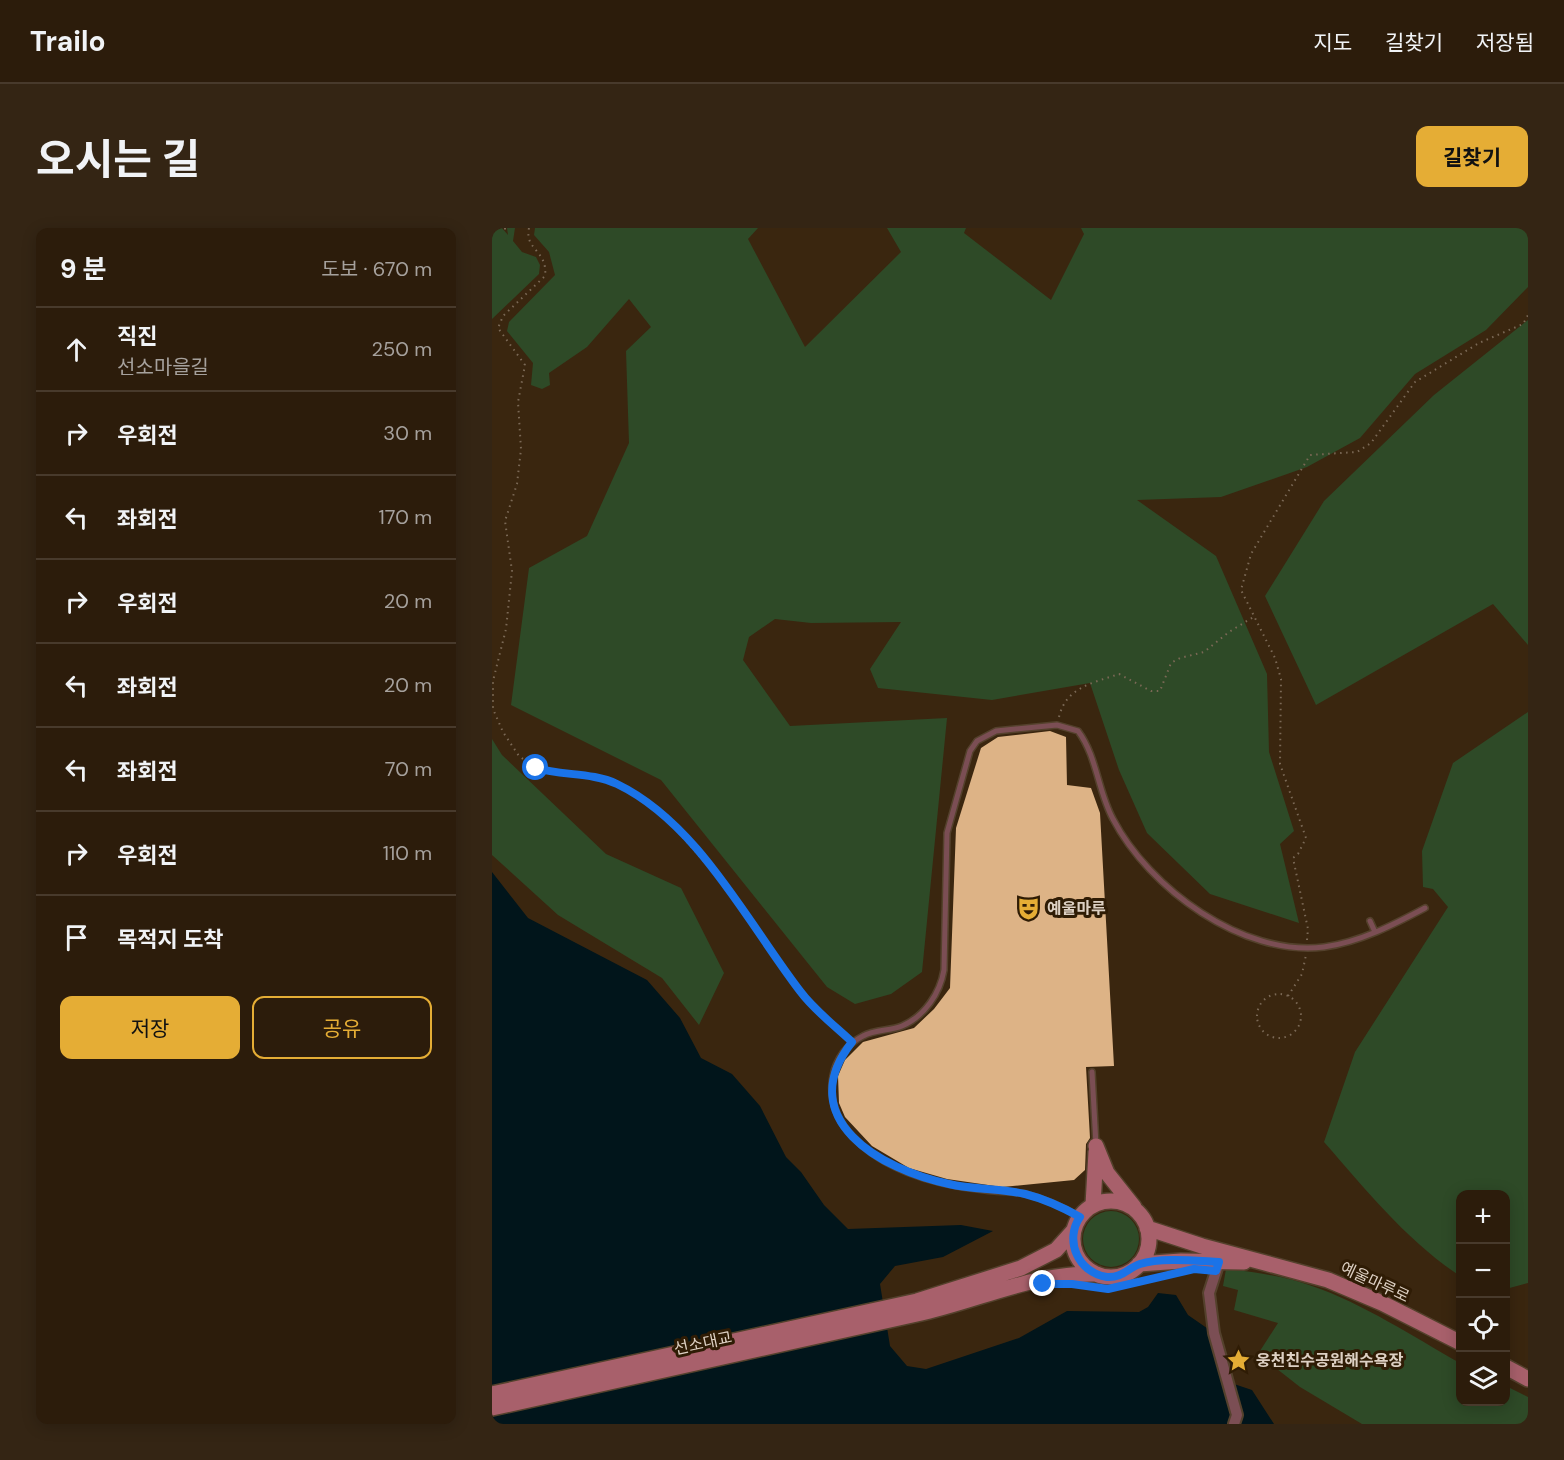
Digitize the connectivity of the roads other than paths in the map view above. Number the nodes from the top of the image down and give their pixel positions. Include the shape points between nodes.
1 (1425, 908) dead end
2 (1370, 921) dead end
3 (1375, 932) junction
4 (1092, 1072) dead end
5 (1096, 1146) junction
6 (1093, 1205) junction
7 (1138, 1212) junction
8 (1077, 1223) junction
9 (1147, 1228) junction
10 (1219, 1262) junction
11 (1271, 1263) junction
12 (1139, 1264) junction
13 (1094, 1280) junction
14 (919, 1307) junction
15 (1456, 1340) edge
16 (1510, 1369) edge
17 (1528, 1379) edge
18 (492, 1394) edge
19 (492, 1408) edge
20 (1234, 1424) edge

1 - 3 lane
2 - 3 lane
3 - 8 lane via 1342,944 1306,947 1260,940 1231,929 1168,889 1144,864 1112,818 1078,731 1057,726 996,731 977,741 970,751 947,833 944,970 939,989 909,1022 865,1034 852,1042 835,1070 831,1096 844,1125 870,1151 912,1174 948,1184 1025,1194 1053,1203
4 - 5 lane
5 - 6 street
5 - 7 street via 1107,1173
6 - 7 street via 1114,1201
6 - 8 street
7 - 9 street
8 - 13 street via 1074,1248
8 - 14 street via 1056,1250 1021,1268
9 - 11 street via 1196,1245
9 - 12 street via 1147,1251
10 - 11 street
10 - 12 street
10 - 20 street via 1209,1293 1214,1333 1237,1415
11 - 15 street, 예울마루로 via 1328,1280
12 - 13 street via 1116,1277
13 - 14 street via 1069,1273
14 - 18 street, 선소대교
14 - 19 street, 선소대교
16 - 17 street

